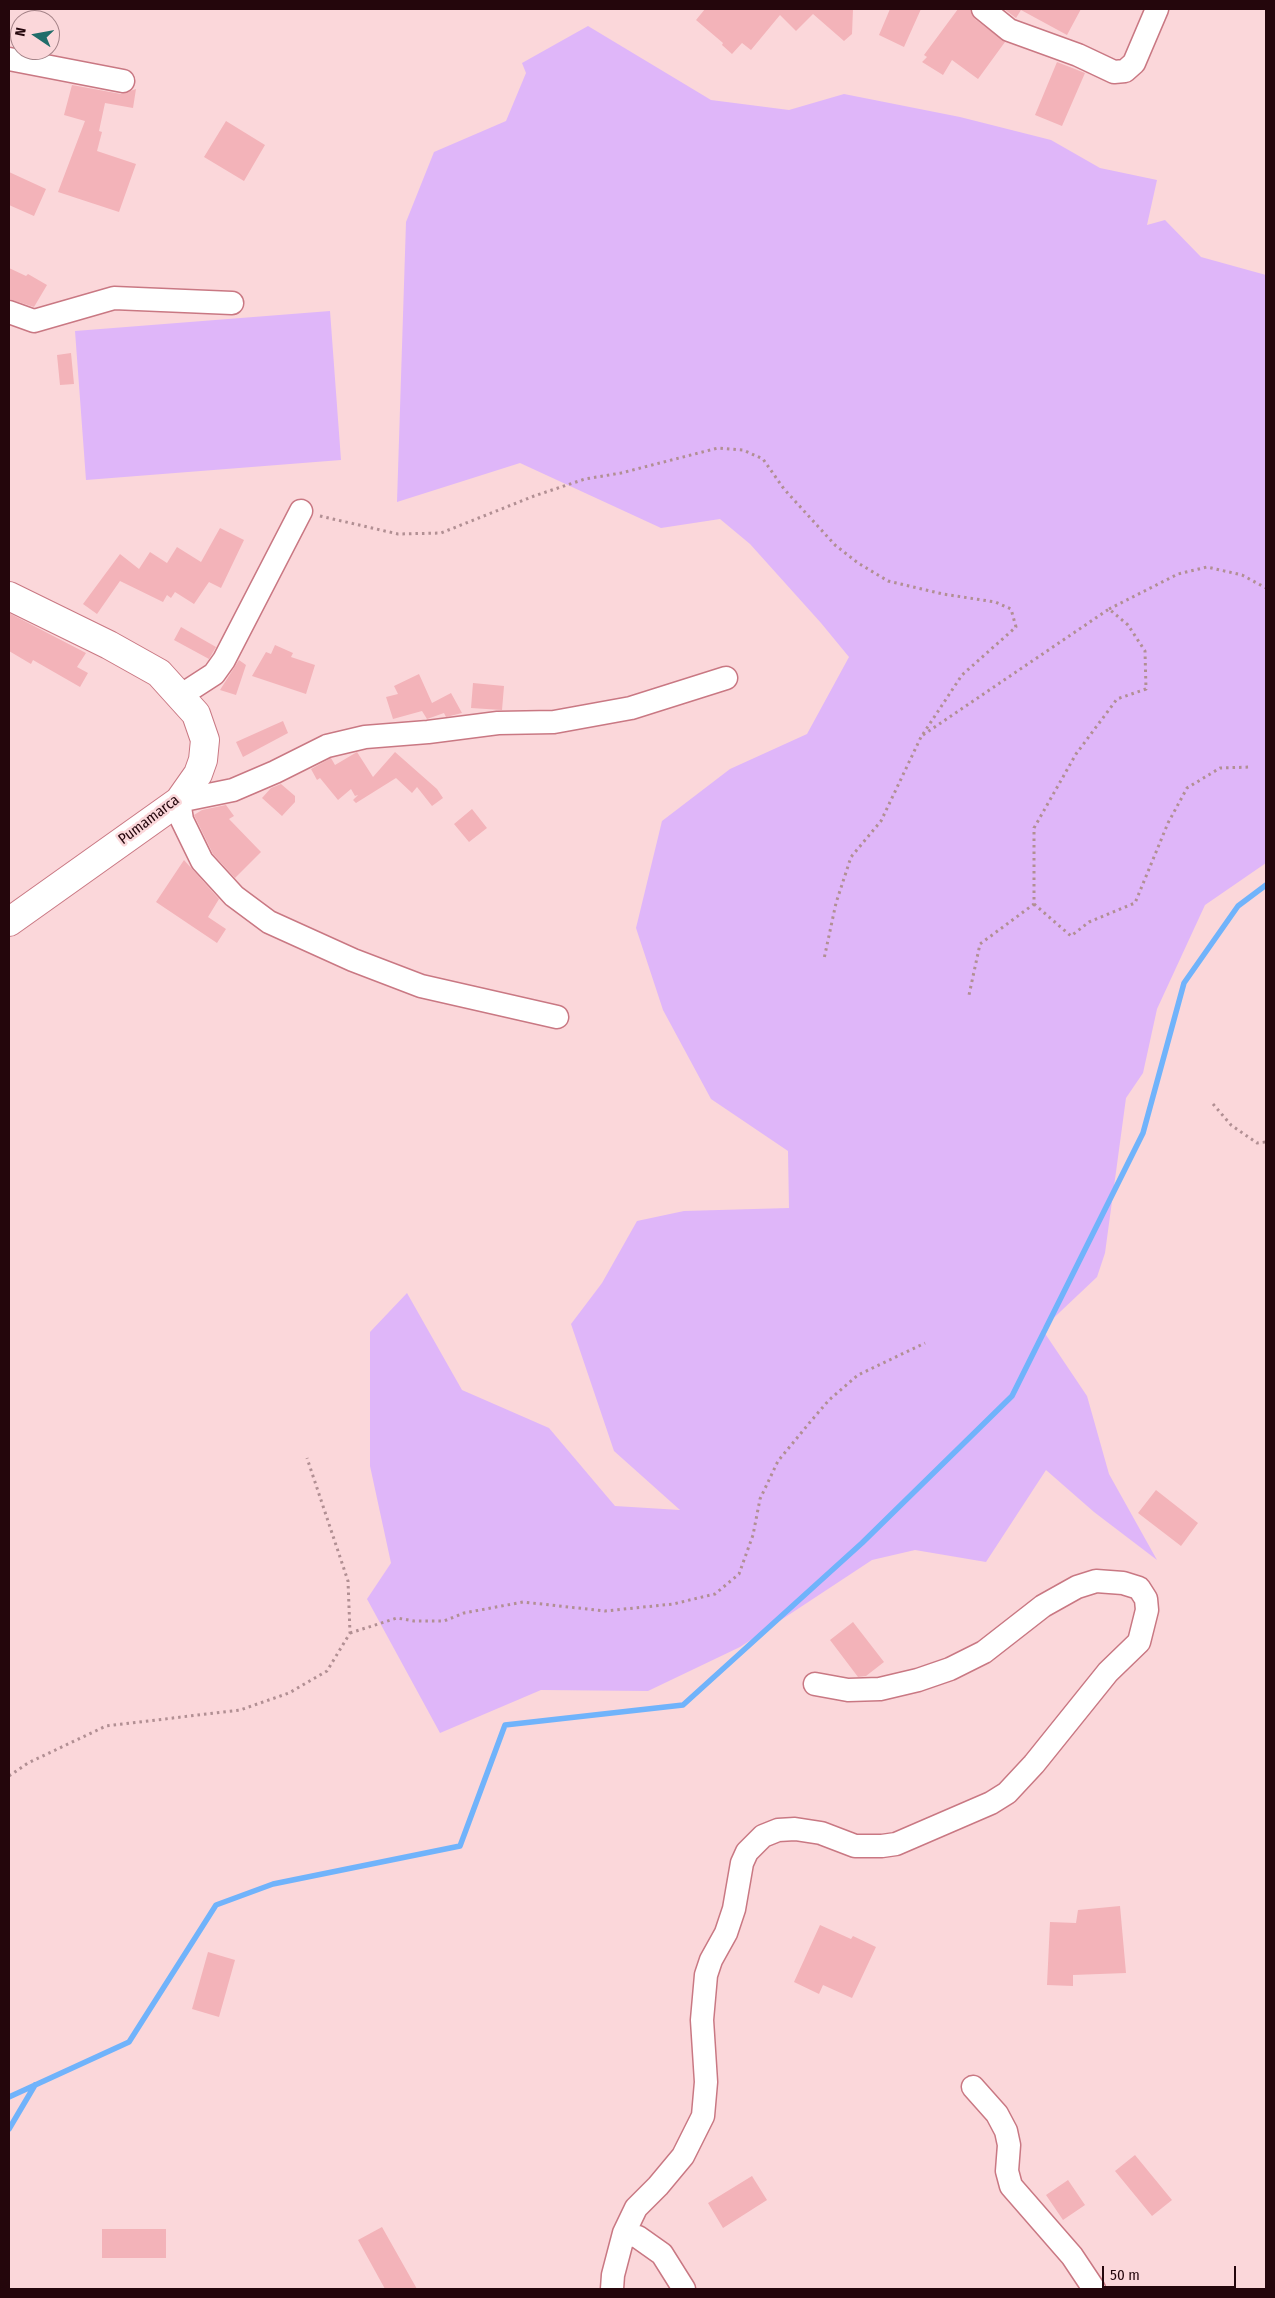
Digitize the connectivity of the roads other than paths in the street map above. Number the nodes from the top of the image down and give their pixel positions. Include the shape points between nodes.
1 (984, 9) edge
2 (1157, 9) edge
3 (9, 59) edge
4 (123, 81) dead end
5 (232, 303) dead end
6 (9, 312) edge
7 (301, 511) road end
8 (9, 596) edge
9 (726, 678) dead end
10 (180, 696) junction
11 (179, 801) junction
12 (9, 922) edge
13 (557, 1017) dead end
14 (815, 1684) dead end
15 (973, 2087) dead end
16 (624, 2233) junction
17 (612, 2289) edge
18 (684, 2289) edge
19 (1094, 2289) edge

1 - 2 street via 1009,30 1114,72 1125,71 1134,63
3 - 4 street
5 - 6 street via 114,298 34,321
7 - 10 street via 224,660 214,674
8 - 10 main road, Pumamarca via 109,644 158,673
9 - 11 street via 631,708 554,722 498,723 365,737 328,746 233,790
10 - 11 main road, Pumamarca via 196,714 205,740 198,774
11 - 12 main road, Pumamarca
11 - 13 street via 182,820 202,861 234,896 269,922 421,986
14 - 16 street via 848,1690 880,1689 950,1669 984,1652 1044,1606 1077,1587 1096,1581 1139,1588 1146,1599 1148,1610 1138,1642 1108,1672 1019,1781 991,1803 882,1846 855,1846 821,1833 795,1829 778,1830 754,1843 742,1864 726,1933 706,1976 702,2020 706,2082 703,2116 683,2156 636,2208
15 - 19 street via 997,2114 1006,2131 1009,2145 1007,2172 1011,2186 1072,2256
16 - 17 street
16 - 18 street via 638,2237 662,2254

